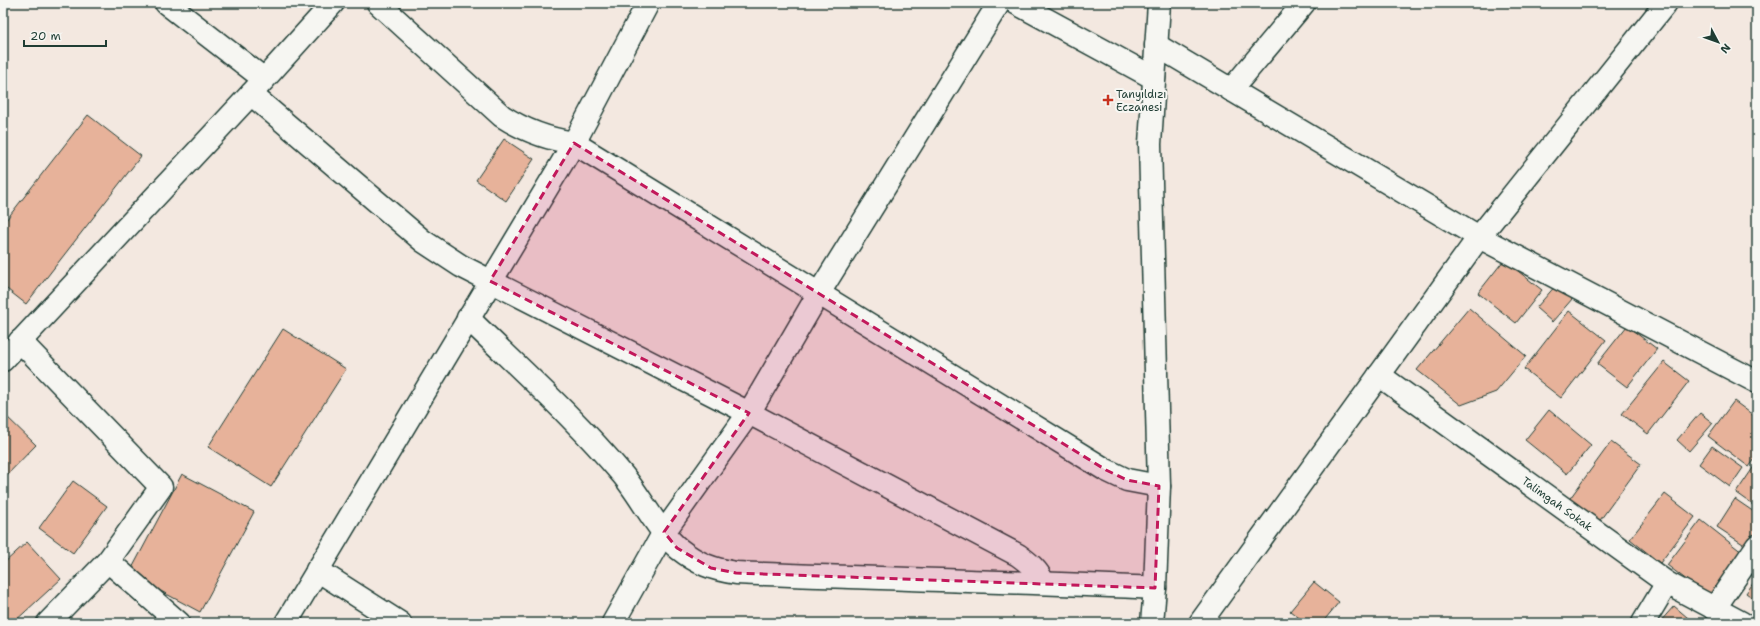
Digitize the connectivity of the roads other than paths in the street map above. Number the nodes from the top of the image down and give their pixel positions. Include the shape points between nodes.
1 (166, 3) edge
2 (332, 3) edge
3 (378, 3) edge
4 (648, 3) edge
5 (999, 3) edge
6 (1016, 3) edge
7 (1159, 3) edge
8 (1304, 3) edge
9 (1666, 3) edge
10 (1156, 45) junction
11 (1154, 78) junction
12 (257, 86) junction
13 (1231, 90) junction
14 (574, 143) junction
15 (1479, 237) junction
16 (490, 281) junction
17 (819, 293) junction
18 (468, 318) junction
19 (20, 341) junction
20 (3, 360) edge
21 (1379, 375) junction
22 (1757, 382) edge
23 (749, 413) junction
24 (1159, 486) junction
25 (664, 532) junction
26 (1757, 546) edge
27 (108, 561) junction
28 (317, 570) junction
29 (1043, 582) junction
30 (1667, 582) junction
31 (1156, 588) junction
32 (1714, 609) junction
33 (48, 623) edge
34 (179, 623) edge
35 (286, 623) edge
36 (400, 623) edge
37 (613, 623) edge
38 (1152, 623) edge
39 (1200, 623) edge
40 (1643, 623) edge
41 (1742, 623) edge

1 - 12 street
2 - 12 street
3 - 14 street via 502,116 538,135
4 - 14 street
5 - 17 street
6 - 11 street
7 - 10 street
8 - 13 street
9 - 15 street
10 - 11 street
10 - 13 street
11 - 24 street via 1150,144
12 - 16 street via 423,241
12 - 19 street
13 - 15 street
14 - 16 street
14 - 17 street
15 - 21 street
15 - 22 street
16 - 18 street
16 - 23 street
17 - 23 street
17 - 24 street via 1106,470 1127,480
18 - 25 street via 583,430 623,475
18 - 28 street
19 - 20 street
19 - 27 street via 161,487
21 - 30 street, Talimgah Sokak
21 - 39 street
23 - 25 street
23 - 29 street via 1018,555 1031,564
24 - 31 street
25 - 29 street via 677,548 695,561 711,568 736,573
25 - 37 street
26 - 32 street
27 - 33 street
27 - 34 street
28 - 35 street
28 - 36 street
29 - 31 street
30 - 32 street, Talimgah Sokak
30 - 40 street
31 - 38 street
32 - 41 street, Talimgah Sokak

